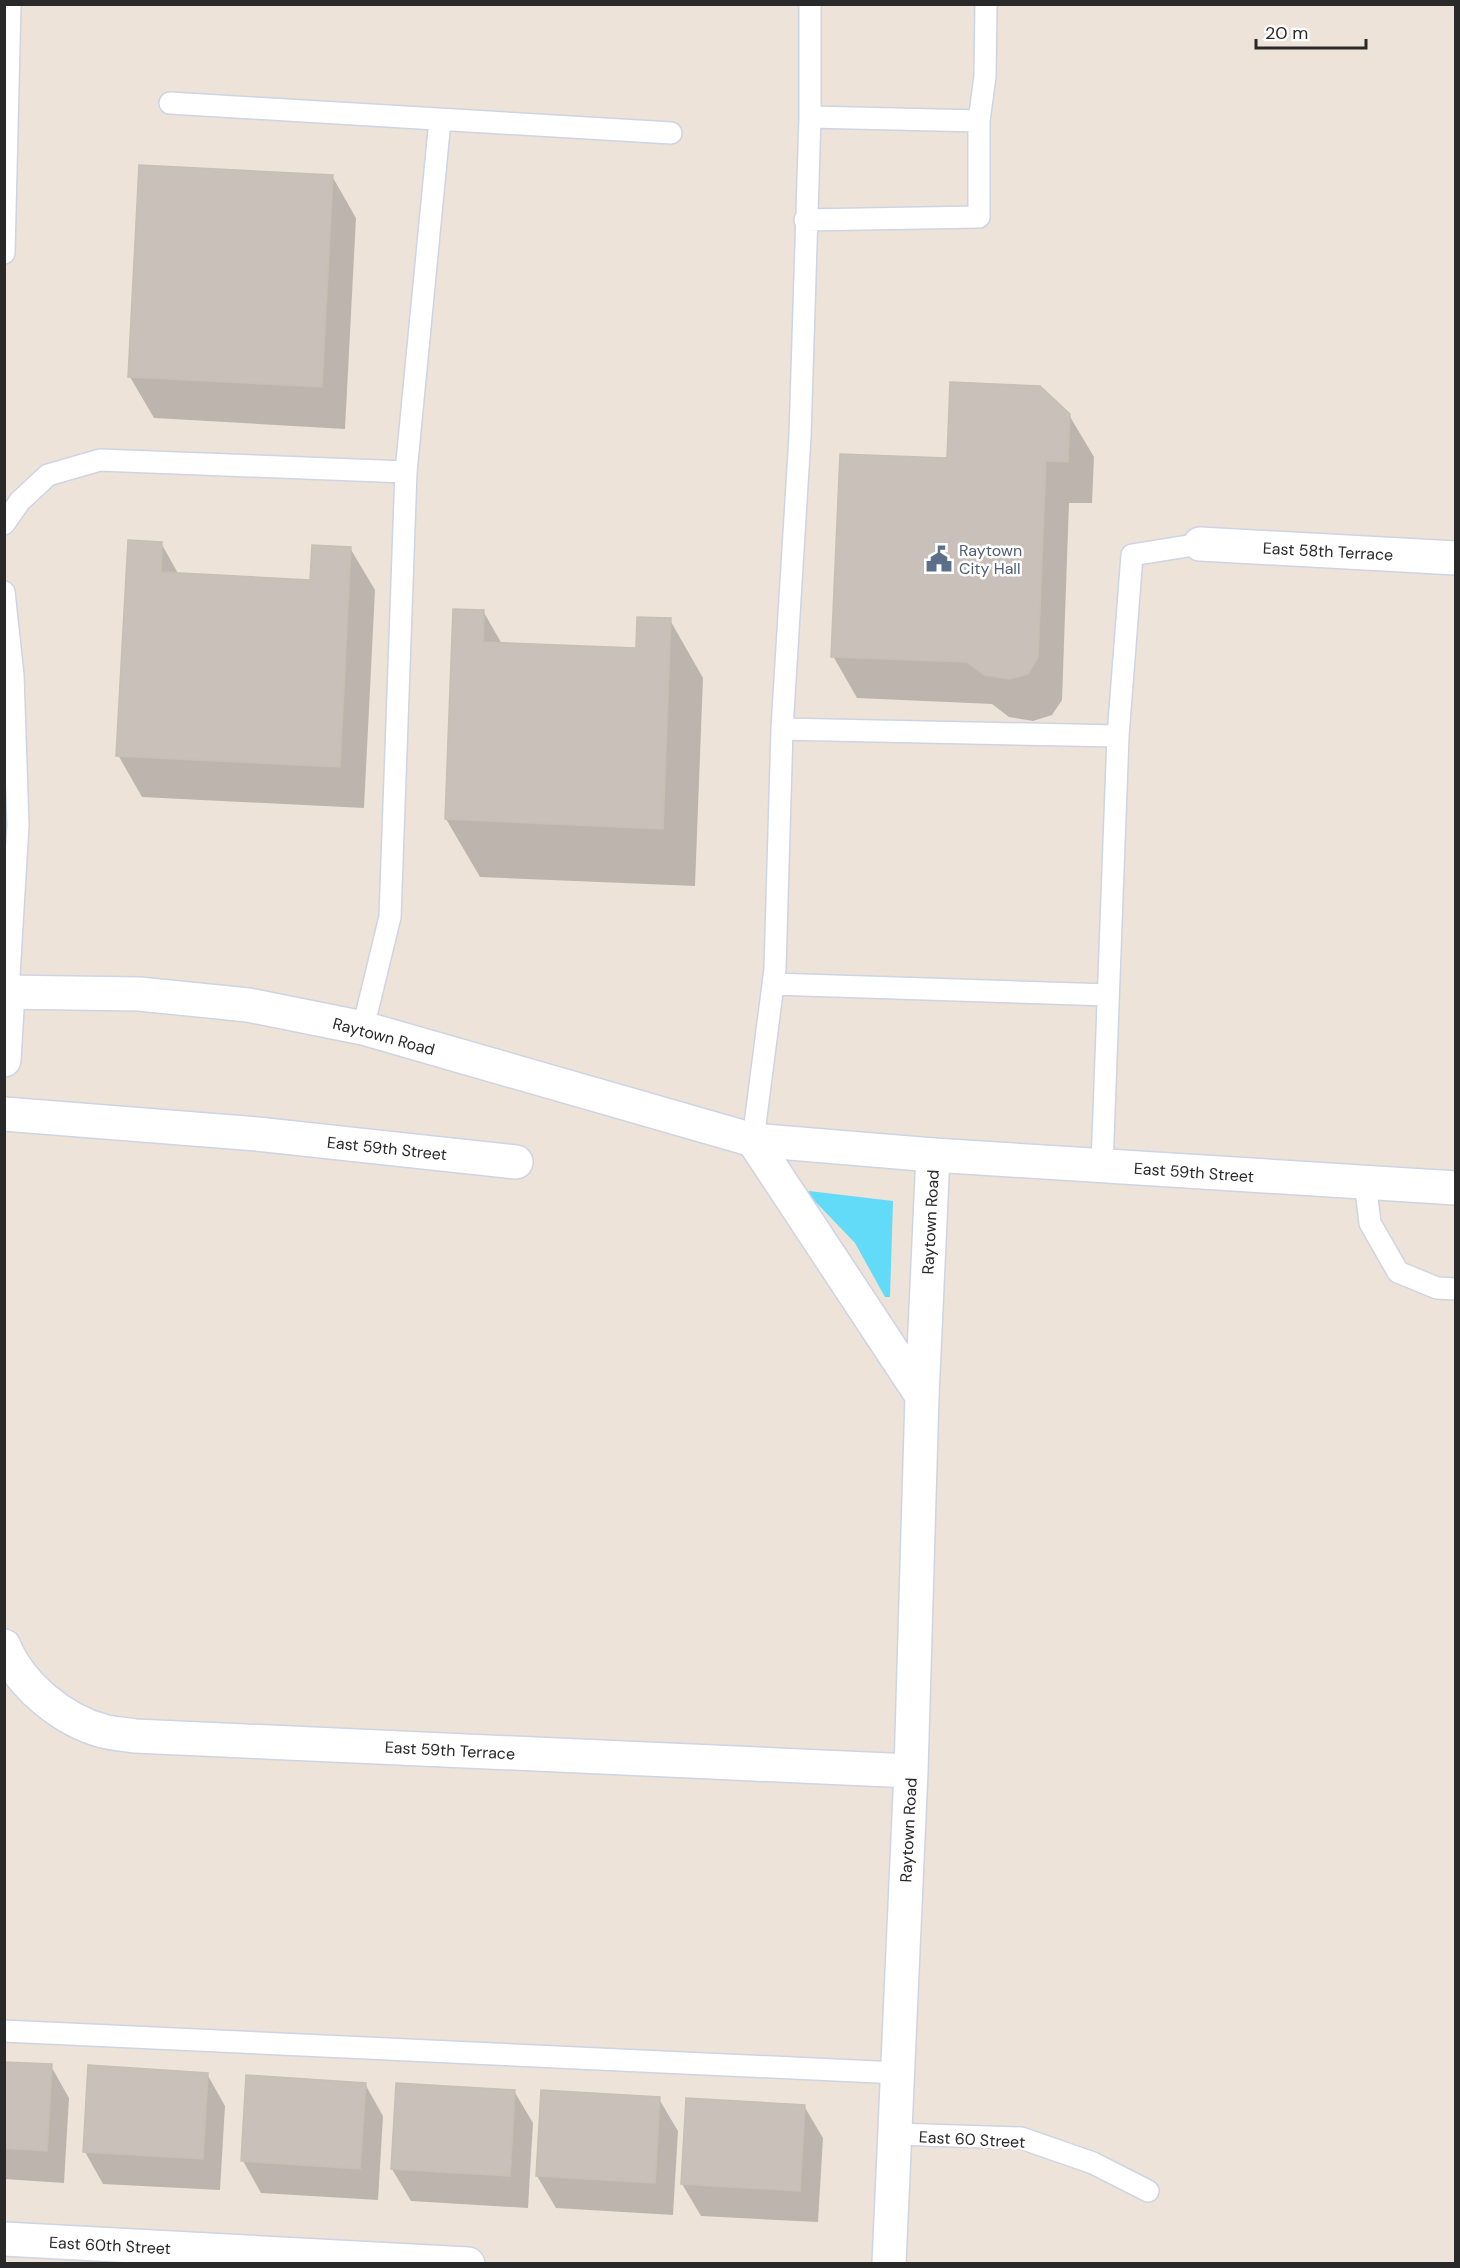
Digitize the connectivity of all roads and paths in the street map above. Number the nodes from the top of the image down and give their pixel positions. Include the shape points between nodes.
1 (10, 4) edge
2 (810, 4) edge
3 (986, 4) edge
4 (170, 103) dead end
5 (810, 117) junction
6 (440, 120) junction
7 (979, 121) junction
8 (671, 133) dead end
9 (805, 220) junction
10 (5, 222) edge
11 (4, 253) edge
12 (406, 472) junction
13 (4, 524) edge
14 (1200, 544) joint
15 (1455, 558) edge
16 (4, 592) edge
17 (782, 729) junction
18 (1118, 736) junction
19 (773, 984) junction
20 (6, 992) edge
21 (1108, 995) junction
22 (363, 1028) junction
23 (4, 1060) edge
24 (4, 1114) edge
25 (753, 1140) junction
26 (933, 1155) junction
27 (516, 1162) dead end
28 (1102, 1166) junction
29 (1365, 1182) junction
30 (1455, 1188) edge
31 (1455, 1289) edge
32 (922, 1396) junction
33 (8, 1656) edge
34 (911, 1772) junction
35 (4, 2031) edge
36 (898, 2073) junction
37 (895, 2134) junction
38 (1148, 2191) dead end
39 (4, 2239) edge
40 (468, 2264) edge
41 (889, 2264) edge

1 - 10 lane
2 - 5 lane
3 - 7 lane via 985,76
4 - 6 lane
5 - 7 lane
5 - 9 lane
6 - 8 lane
6 - 12 lane
7 - 9 lane via 979,217
9 - 17 lane via 800,436
10 - 11 lane
12 - 13 lane via 100,460 48,475 20,501
12 - 22 lane via 390,917
14 - 15 street, East 58th Terrace
14 - 18 lane via 1132,555
16 - 20 lane via 13,675 18,825
17 - 18 lane
17 - 19 lane
18 - 21 lane
19 - 21 lane
19 - 25 lane
20 - 22 street, Raytown Road via 139,993 248,1005
20 - 23 street
21 - 28 lane
22 - 25 street, Raytown Road
24 - 27 street, East 59th Street via 258,1124
25 - 26 street, Raytown Road
25 - 32 street
26 - 28 street, East 59th Street
26 - 32 street, Raytown Road
28 - 29 street, East 59th Street
29 - 30 street, East 59th Street
29 - 31 lane via 1370,1223 1398,1272 1437,1288
32 - 34 street, Raytown Road
33 - 34 street, East 59th Terrace via 57,1710 102,1731 135,1736
34 - 36 street, Raytown Road
35 - 36 lane
36 - 37 street, Raytown Road
37 - 38 lane, East 60 Street via 1021,2138 1093,2163
37 - 41 street, Raytown Road
39 - 40 street, East 60th Street

